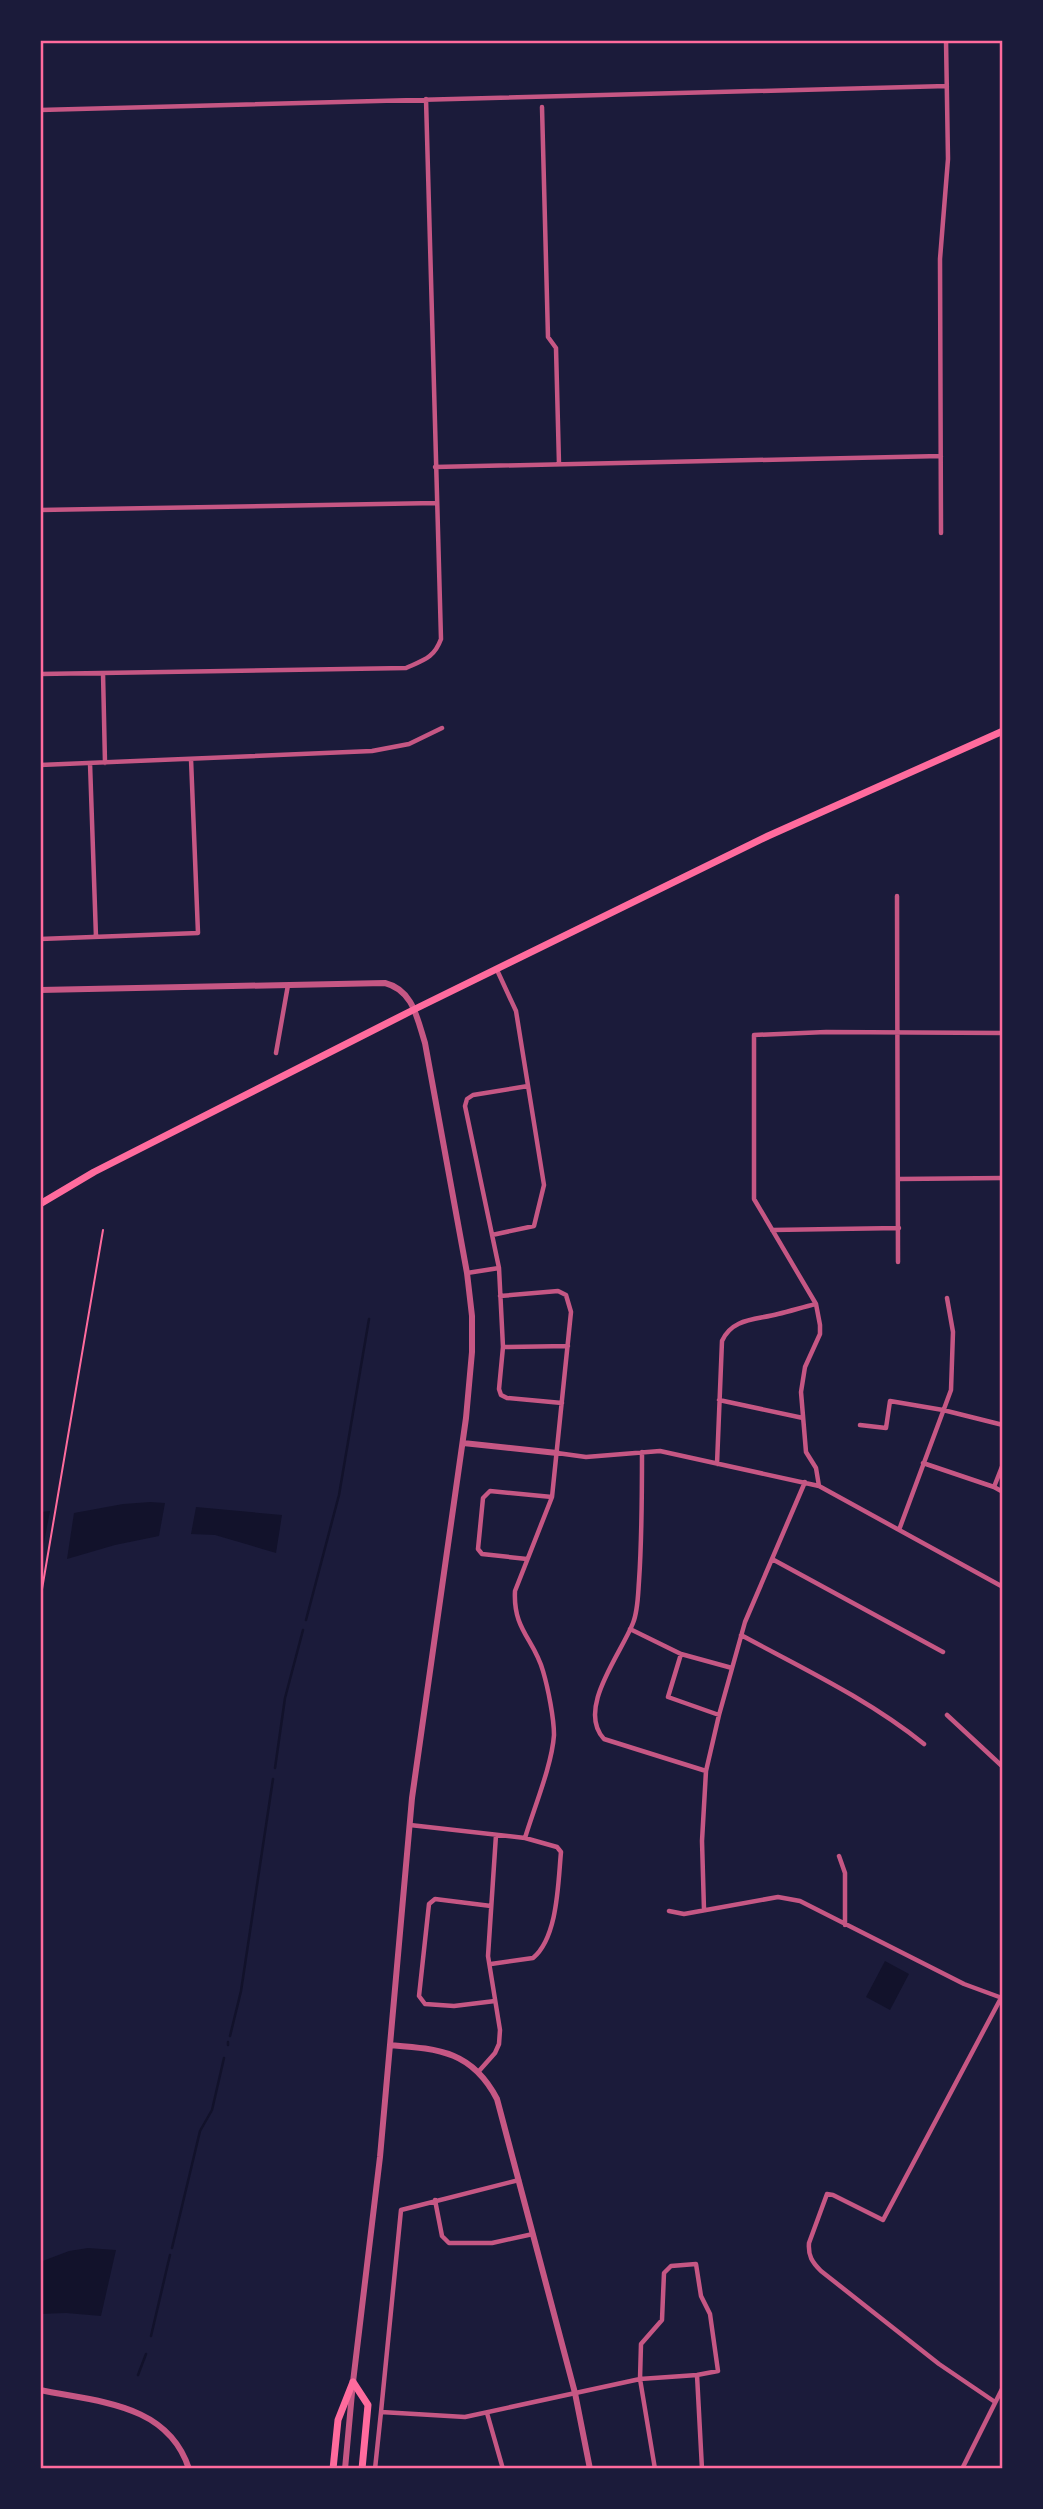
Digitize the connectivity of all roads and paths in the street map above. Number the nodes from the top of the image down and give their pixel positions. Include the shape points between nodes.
1 (946, 40) edge
2 (947, 86) junction
3 (426, 99) junction
4 (542, 107) dead end
5 (40, 110) edge
6 (941, 456) junction
7 (559, 464) junction
8 (435, 467) junction
9 (436, 503) junction
10 (40, 510) edge
11 (941, 533) dead end
12 (103, 673) junction
13 (40, 674) edge
14 (442, 729) dead end
15 (1003, 731) edge
16 (191, 759) junction
17 (105, 762) junction
18 (90, 763) junction
19 (40, 765) edge
20 (897, 896) dead end
21 (96, 937) junction
22 (40, 939) edge
23 (496, 969) junction
24 (288, 985) junction
25 (40, 990) edge
26 (415, 1009) junction
27 (898, 1032) junction
28 (1003, 1033) edge
29 (276, 1054) dead end
30 (528, 1086) junction
31 (1003, 1178) edge
32 (899, 1179) junction
33 (40, 1204) edge
34 (898, 1228) junction
35 (103, 1230) dead end
36 (772, 1230) junction
37 (492, 1235) junction
38 (898, 1262) dead end
39 (499, 1268) junction
40 (467, 1273) junction
41 (500, 1296) junction
42 (947, 1298) dead end
43 (816, 1304) junction
44 (568, 1346) junction
45 (502, 1347) junction
46 (719, 1400) junction
47 (562, 1403) junction
48 (943, 1410) junction
49 (803, 1418) junction
50 (860, 1424) dead end
51 (1003, 1425) edge
52 (463, 1443) junction
53 (557, 1452) junction
54 (642, 1452) junction
55 (923, 1463) junction
56 (717, 1464) junction
57 (1003, 1464) edge
58 (805, 1482) junction
59 (819, 1486) junction
60 (994, 1487) junction
61 (1003, 1492) edge
62 (552, 1497) junction
63 (899, 1530) junction
64 (527, 1559) junction
65 (772, 1559) junction
66 (1003, 1587) edge
67 (40, 1601) edge
68 (630, 1629) junction
69 (741, 1635) junction
70 (943, 1652) dead end
71 (681, 1654) junction
72 (732, 1668) junction
73 (719, 1715) junction
74 (947, 1715) dead end
75 (924, 1744) dead end
76 (1003, 1767) edge
77 (706, 1771) junction
78 (410, 1825) junction
79 (496, 1835) junction
80 (525, 1839) junction
81 (839, 1856) dead end
82 (491, 1906) junction
83 (704, 1910) junction
84 (669, 1911) dead end
85 (845, 1925) junction
86 (491, 1964) junction
87 (1002, 1998) edge
88 (495, 2001) junction
89 (390, 2045) junction
90 (479, 2071) junction
91 (519, 2180) junction
92 (435, 2200) junction
93 (533, 2234) junction
94 (697, 2375) junction
95 (640, 2379) junction
96 (353, 2382) junction
97 (1003, 2387) edge
98 (40, 2390) edge
99 (575, 2393) junction
100 (995, 2402) junction
101 (381, 2412) junction
102 (487, 2413) junction
103 (189, 2469) edge
104 (333, 2469) edge
105 (345, 2469) edge
106 (362, 2469) edge
107 (375, 2469) edge
108 (503, 2469) edge
109 (590, 2469) edge
110 (655, 2469) edge
111 (702, 2469) edge
112 (962, 2469) edge

1 - 2 street
2 - 3 street
2 - 6 street via 948,159 940,259
3 - 5 street
3 - 8 street
4 - 7 street via 548,337 556,348
6 - 7 street
6 - 11 street
7 - 8 street
8 - 9 street
9 - 10 street
9 - 12 street via 441,639 437,651 426,660 406,668
12 - 13 street
12 - 17 street
14 - 16 street via 409,744 372,751
15 - 23 main road via 768,836
16 - 17 street
16 - 21 street via 198,933
17 - 18 street
18 - 19 street
18 - 21 street
20 - 27 street
21 - 22 street
23 - 26 main road
23 - 30 street via 516,1011
24 - 25 street
24 - 26 street via 385,983 402,990
24 - 29 street
26 - 33 main road
26 - 40 street
27 - 28 street
27 - 32 street
27 - 36 street via 754,1035 754,1199
30 - 37 street via 544,1185 534,1226
30 - 37 street via 473,1095 465,1106
31 - 32 street
32 - 34 street
34 - 36 street
34 - 38 street
35 - 67 path
36 - 43 street
37 - 39 street
39 - 40 street
39 - 41 street
40 - 52 street via 472,1352
41 - 44 street via 558,1291 566,1295
41 - 45 street
42 - 48 street via 953,1332 951,1390
43 - 46 street via 746,1320 726,1331
43 - 49 street via 820,1334 805,1367
44 - 45 street
44 - 47 street
45 - 47 street via 501,1395
46 - 49 street
46 - 56 street
47 - 53 street
48 - 50 street via 890,1401 886,1428
48 - 51 street
48 - 55 street
49 - 59 street via 806,1452 816,1468
52 - 53 street
52 - 78 street
53 - 54 street via 586,1457
53 - 62 street
54 - 56 street via 670,1452
54 - 68 street via 640,1561
55 - 60 street
55 - 63 street
56 - 58 street
57 - 60 street
58 - 59 street
58 - 65 street
59 - 63 street
60 - 61 street
62 - 64 street
62 - 64 street via 490,1491 483,1498 478,1549 482,1554
63 - 66 street
64 - 80 street via 514,1606 543,1670 554,1732
65 - 69 street
65 - 70 street
68 - 71 street
68 - 77 street via 593,1713 599,1734 604,1740
69 - 72 street
69 - 75 street via 858,1698
71 - 72 street
71 - 73 street via 668,1697
72 - 73 street
73 - 77 street
74 - 76 street
77 - 83 street
78 - 79 street
78 - 89 street
79 - 80 street
79 - 82 street
80 - 86 street via 561,1852 553,1920 533,1958
81 - 85 street via 845,1873
82 - 86 street
82 - 88 street via 435,1899 429,1904 419,1996 425,2004 454,2006
83 - 84 street
83 - 85 street via 778,1897 800,1901
85 - 87 street
86 - 88 street
87 - 100 street via 883,2220 827,2194 808,2251 821,2271
88 - 90 street via 499,2044
89 - 90 street via 436,2049
89 - 96 street
90 - 91 street via 497,2099
91 - 92 street
91 - 93 street
92 - 93 street via 442,2236 449,2244 492,2243
92 - 101 street via 401,2210
93 - 99 street
94 - 95 street
94 - 95 street via 718,2371 710,2314 701,2296 696,2264 671,2266 664,2273 662,2320 641,2344
94 - 111 street
95 - 99 street
95 - 110 street
96 - 104 main road via 338,2420
96 - 105 street
96 - 106 main road via 368,2405
97 - 100 street
98 - 103 street via 143,2414 172,2436
99 - 102 street
99 - 109 street
100 - 112 street
101 - 102 street via 457,2418
101 - 107 street
102 - 108 street

